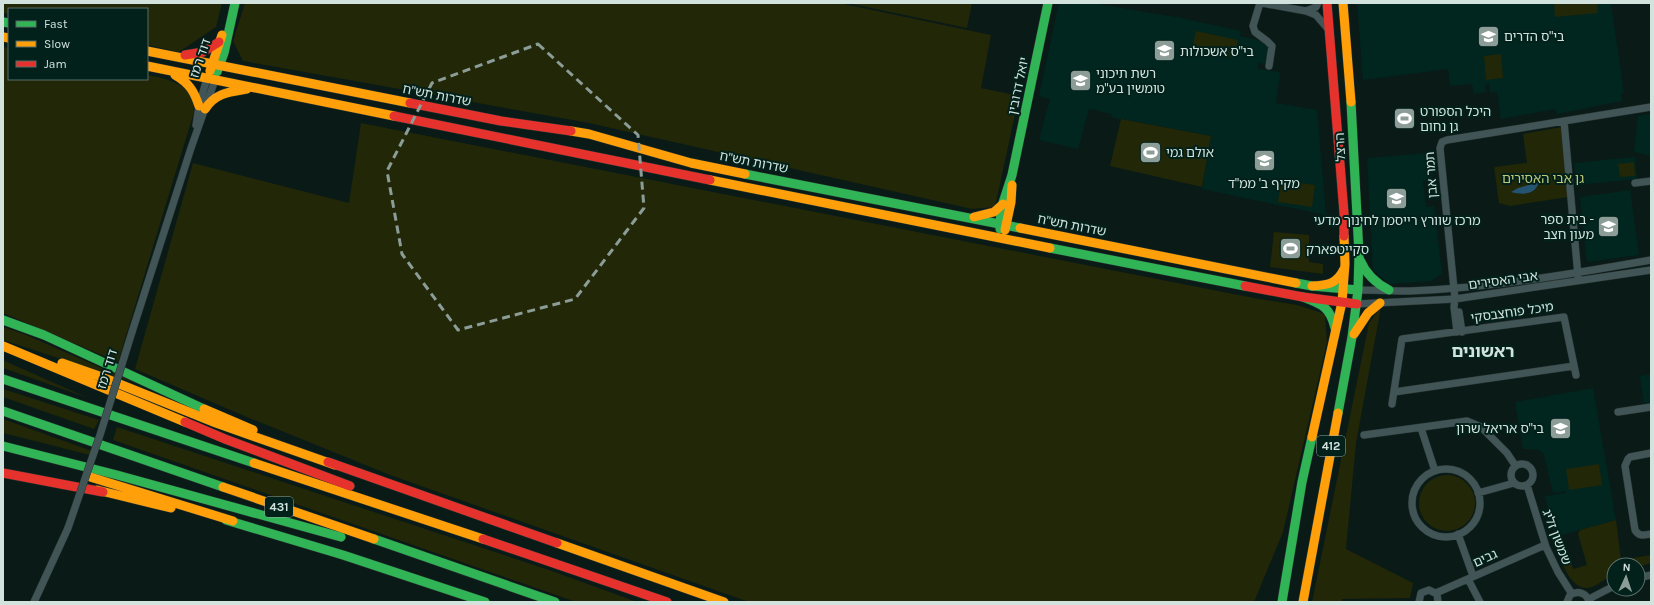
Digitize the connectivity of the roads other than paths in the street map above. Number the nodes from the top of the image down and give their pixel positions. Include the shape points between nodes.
1 (1048, 3) edge
2 (1261, 3) edge
3 (1318, 3) edge
4 (1327, 3) edge
5 (1343, 3) edge
6 (234, 7) edge
7 (1306, 12) junction
8 (1329, 30) junction
9 (220, 41) junction
10 (148, 52) edge
11 (224, 53) junction
12 (165, 55) junction
13 (216, 65) junction
14 (148, 66) edge
15 (1269, 66) dead end
16 (165, 70) junction
17 (247, 71) junction
18 (211, 79) junction
19 (255, 88) junction
20 (1651, 107) edge
21 (202, 108) junction
22 (1564, 121) junction
23 (1651, 181) edge
24 (1635, 183) dead end
25 (1007, 203) junction
26 (966, 218) junction
27 (1003, 225) junction
28 (1036, 232) junction
29 (1001, 238) junction
30 (1359, 254) junction
31 (1651, 260) edge
32 (1345, 264) junction
33 (1651, 270) edge
34 (1578, 277) junction
35 (1312, 286) junction
36 (1454, 288) junction
37 (1343, 289) junction
38 (1358, 290) junction
39 (1389, 290) junction
40 (1303, 297) junction
41 (1455, 299) junction
42 (1342, 302) junction
43 (1380, 303) junction
44 (1357, 304) junction
45 (3, 320) edge
46 (1336, 331) junction
47 (1459, 332) junction
48 (1352, 338) junction
49 (3, 345) edge
50 (1574, 366) junction
51 (1576, 375) dead end
52 (3, 379) edge
53 (1394, 392) junction
54 (1392, 404) dead end
55 (1651, 407) edge
56 (3, 411) edge
57 (1618, 412) dead end
58 (1421, 428) junction
59 (1364, 435) dead end
60 (3, 448) edge
61 (1651, 453) edge
62 (336, 465) junction
63 (1515, 465) junction
64 (3, 466) edge
65 (1435, 471) junction
66 (3, 473) edge
67 (1514, 482) junction
68 (1527, 485) junction
69 (103, 492) junction
70 (1478, 493) junction
71 (232, 521) junction
72 (1458, 534) junction
73 (1651, 534) edge
74 (1545, 545) junction
75 (542, 559) junction
76 (1310, 560) junction
77 (1287, 572) junction
78 (478, 576) junction
79 (1471, 578) junction
80 (1606, 590) edge
81 (1436, 593) junction
82 (1572, 594) junction
83 (1589, 600) edge
84 (34, 602) edge
85 (485, 602) edge
86 (555, 602) edge
87 (667, 602) edge
88 (724, 602) edge
89 (1278, 602) edge
90 (1282, 602) edge
91 (1303, 602) edge
92 (1307, 602) edge
93 (1419, 602) edge
94 (1438, 602) edge
95 (1480, 602) edge
96 (1567, 602) edge

1 - 25 main road, יואל דרובין
2 - 7 street
2 - 15 street via 1253,26 1254,32 1272,46
3 - 7 street
4 - 8 main road, הרצל / 412
5 - 30 main road, הרצל / 412
6 - 9 main road, דוד רמז
6 - 11 main road, דוד רמז
7 - 8 street via 1316,15
8 - 32 main road, הרצל / 412 via 1344,213
9 - 12 main road via 212,49 199,55
9 - 13 main road, דוד רמז
10 - 12 main road, שדרות תש"ח
11 - 13 main road, דוד רמז
11 - 17 main road via 231,64
12 - 13 main road, שדרות תש"ח
13 - 17 main road, שדרות תש"ח
13 - 18 main road, דוד רמז
14 - 16 main road, שדרות תש"ח
16 - 18 main road, שדרות תש"ח
16 - 21 main road via 185,80 194,89
17 - 26 main road, שדרות תש"ח via 501,121 589,134 691,163
18 - 19 main road, שדרות תש"ח
18 - 21 street, דוד רמז
19 - 21 main road via 221,93
19 - 29 main road, שדרות תש"ח
20 - 22 street, תמר אבן
21 - 84 street, דוד רמז, bridge via 98,442 68,528
22 - 34 street
22 - 36 street, תמר אבן via 1442,142 1440,148
23 - 24 street
25 - 26 main road via 994,213
25 - 27 main road, יואל דרובין
25 - 28 main road via 1022,225
26 - 27 main road, שדרות תש"ח
27 - 28 main road, שדרות תש"ח
27 - 29 main road, יואל דרובין
28 - 35 main road, שדרות תש"ח
29 - 40 main road, שדרות תש"ח
30 - 38 main road, הרצל / 412
30 - 39 main road via 1363,270 1376,284
31 - 34 street, אבי האסירים
32 - 35 main road via 1337,281
32 - 37 main road, הרצל / 412
33 - 34 street, אבי האסירים
34 - 36 street, אבי האסירים
34 - 41 street, אבי האסירים
35 - 37 main road, שדרות תש"ח
36 - 39 street, אבי האסירים
36 - 41 street, תמר אבן
37 - 38 main road, שדרות תש"ח
37 - 42 main road, 412
38 - 39 street, אבי האסירים
38 - 44 main road, 412
40 - 42 main road, שדרות תש"ח
40 - 46 main road via 1329,310
41 - 43 street, אבי האסירים
41 - 47 street, מיכל פוחצבסקי via 1458,304
42 - 44 main road, שדרות תש"ח
42 - 46 main road, 412
43 - 44 street, אבי האסירים
43 - 48 main road via 1368,313
44 - 48 main road, 412
45 - 62 main road via 44,335 172,395
46 - 77 main road, 412 via 1298,501
47 - 50 street, מיכל פוחצבסקי via 1564,317
47 - 53 street, מיכל פוחצבסקי via 1402,339
48 - 76 main road, 412
49 - 62 main road via 95,374 222,426
49 - 75 main road via 239,445
50 - 51 street, מיכל פוחצבסקי
50 - 53 street
52 - 75 main road
53 - 54 street, מיכל פוחצבסקי
55 - 57 street
56 - 78 main road, 431
58 - 59 street
58 - 63 street via 1467,421 1481,426
58 - 65 street
60 - 71 main road
60 - 78 main road via 117,475
61 - 73 street via 1630,457 1625,466 1635,530 1638,534
62 - 88 main road
63 - 67 street via 1510,474
63 - 68 street via 1524,463 1532,468 1533,477
64 - 69 main road
65 - 70 street via 1451,470 1461,473 1470,479
65 - 72 street via 1422,480 1413,493 1414,514 1428,532 1443,536
66 - 69 main road
67 - 68 street via 1520,486
67 - 70 street
68 - 74 street, שמשון זליג
69 - 71 main road
70 - 72 street via 1479,508 1475,519 1468,528
71 - 85 main road
72 - 79 street
74 - 79 street, גבים
74 - 82 street, שמשון זליג
75 - 87 main road
76 - 91 main road, 412
76 - 92 main road
77 - 89 main road
77 - 90 main road, 412
78 - 86 main road, 431
79 - 81 street, גבים
79 - 95 street
80 - 83 street
81 - 93 street, גבים via 1431,590 1425,591
81 - 94 street
82 - 83 street via 1580,592
82 - 96 street

